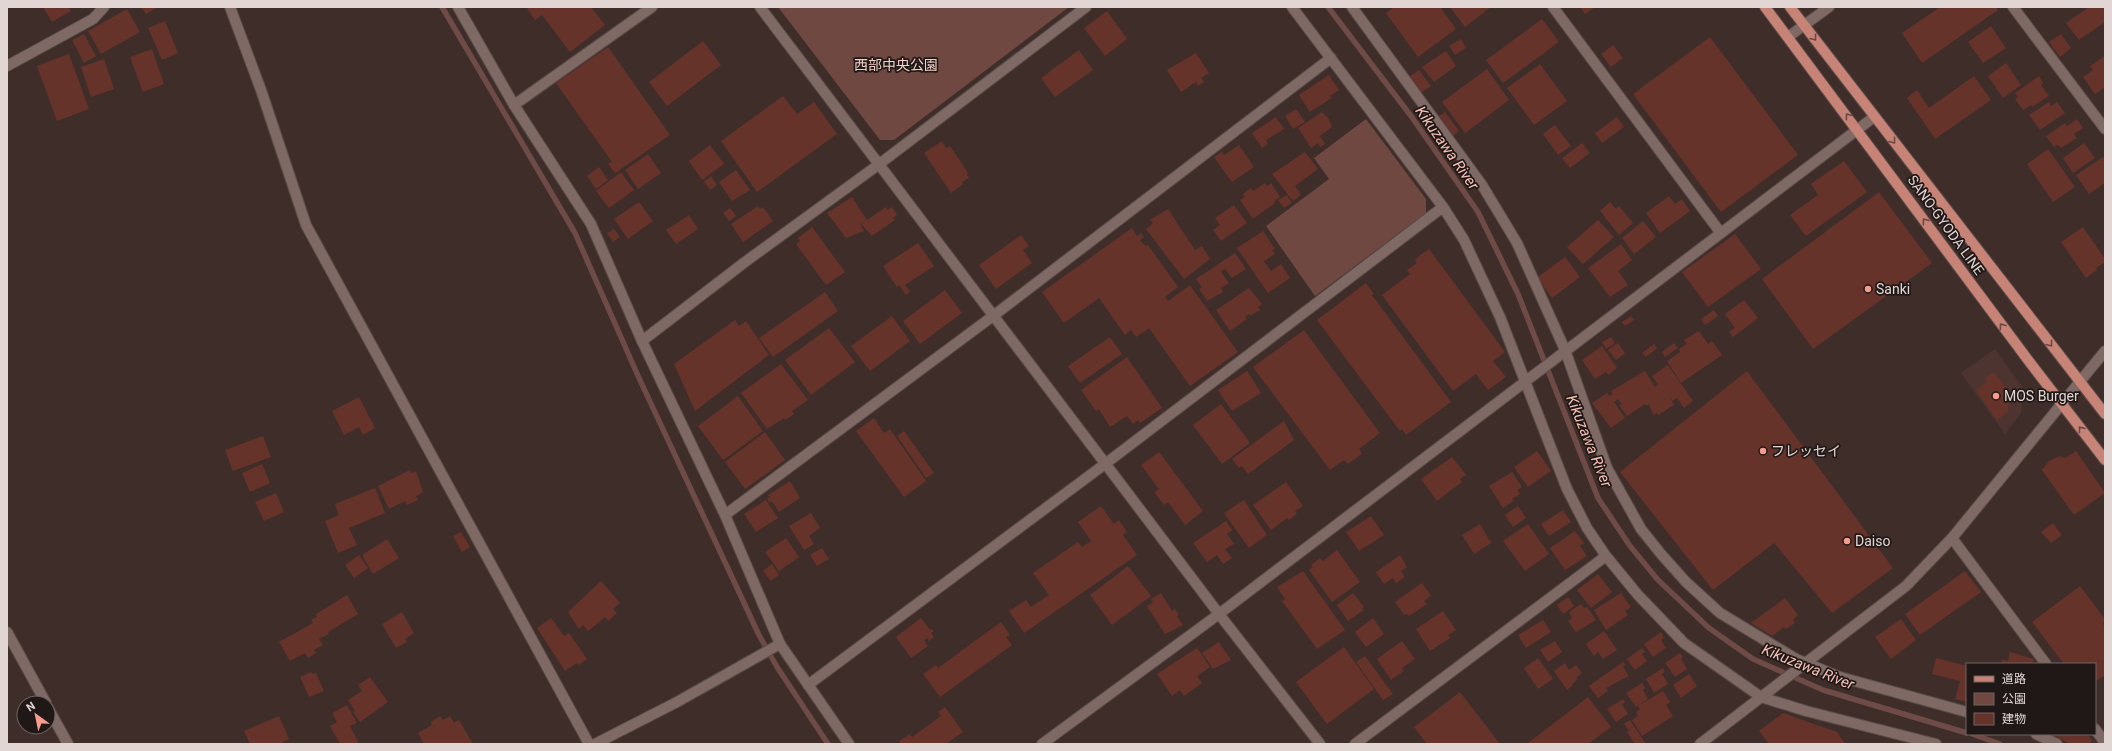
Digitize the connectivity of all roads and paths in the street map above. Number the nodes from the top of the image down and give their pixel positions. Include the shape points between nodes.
1 (104, 7) edge
2 (230, 7) edge
3 (458, 7) edge
4 (652, 7) edge
5 (760, 7) edge
6 (1086, 7) edge
7 (1292, 7) edge
8 (1352, 7) edge
9 (1553, 7) edge
10 (1765, 7) edge
11 (1790, 7) edge
12 (1829, 7) edge
13 (2012, 7) edge
14 (1804, 26) junction
15 (1788, 37) junction
16 (1331, 58) junction
17 (7, 66) edge
18 (514, 105) junction
19 (1874, 117) junction
20 (1858, 129) junction
21 (2105, 129) edge
22 (878, 165) junction
23 (1443, 207) junction
24 (1720, 232) junction
25 (993, 316) junction
26 (642, 341) junction
27 (2105, 351) edge
28 (1561, 353) junction
29 (1524, 381) junction
30 (2080, 382) junction
31 (2062, 404) junction
32 (2105, 414) edge
33 (2105, 460) edge
34 (1105, 464) junction
35 (726, 514) junction
36 (1952, 538) junction
37 (1606, 556) junction
38 (1219, 614) junction
39 (7, 632) edge
40 (780, 644) junction
41 (2045, 663) edge
42 (1803, 665) junction
43 (808, 685) junction
44 (1766, 694) junction
45 (42, 695) edge
46 (1966, 712) edge
47 (56, 722) edge
48 (2096, 730) edge
49 (2038, 735) edge
50 (2105, 743) edge
51 (68, 744) edge
52 (589, 744) edge
53 (595, 744) edge
54 (848, 744) edge
55 (1042, 744) edge
56 (1320, 744) edge
57 (1355, 744) edge
58 (1700, 744) edge
59 (1936, 744) edge
60 (2057, 744) edge

1 - 17 street via 93,19
2 - 52 street via 306,225
3 - 18 street
4 - 18 street
5 - 22 street
6 - 22 street
7 - 16 street
8 - 28 street via 1482,185 1517,243
9 - 24 street
10 - 15 main road, SANO-GYODA LINE
11 - 14 main road, SANO-GYODA LINE
12 - 14 street
13 - 21 street
14 - 15 street
14 -> 19 main road, SANO-GYODA LINE
20 -> 15 main road, SANO-GYODA LINE
16 - 23 street
16 - 25 street
18 - 26 street via 591,224
19 - 20 street
19 -> 30 main road, SANO-GYODA LINE
20 - 24 street
31 -> 20 main road, SANO-GYODA LINE
22 - 25 street
22 - 26 street
23 - 29 street via 1464,240 1500,317
23 - 34 street
24 - 28 street
25 - 34 street
25 - 35 street
26 - 35 street
27 - 30 street
28 - 29 street
28 - 42 street via 1607,468 1641,529 1686,582 1720,613
29 - 37 street via 1567,489 1587,528
29 - 38 street
30 - 31 street
30 - 32 main road, SANO-GYODA LINE
33 -> 31 main road, SANO-GYODA LINE
31 - 36 street
34 - 38 street
34 - 43 street
35 - 40 street
36 - 41 street
36 - 42 street via 1906,586
37 - 44 street via 1638,595 1684,643
37 - 57 street
38 - 55 street
38 - 56 street
39 - 45 street
40 - 43 street
40 - 53 street via 677,702
42 - 44 street
42 - 46 street
43 - 54 street
44 - 58 street
44 - 59 street via 1806,712
47 - 51 street
48 - 50 street
49 - 60 street

